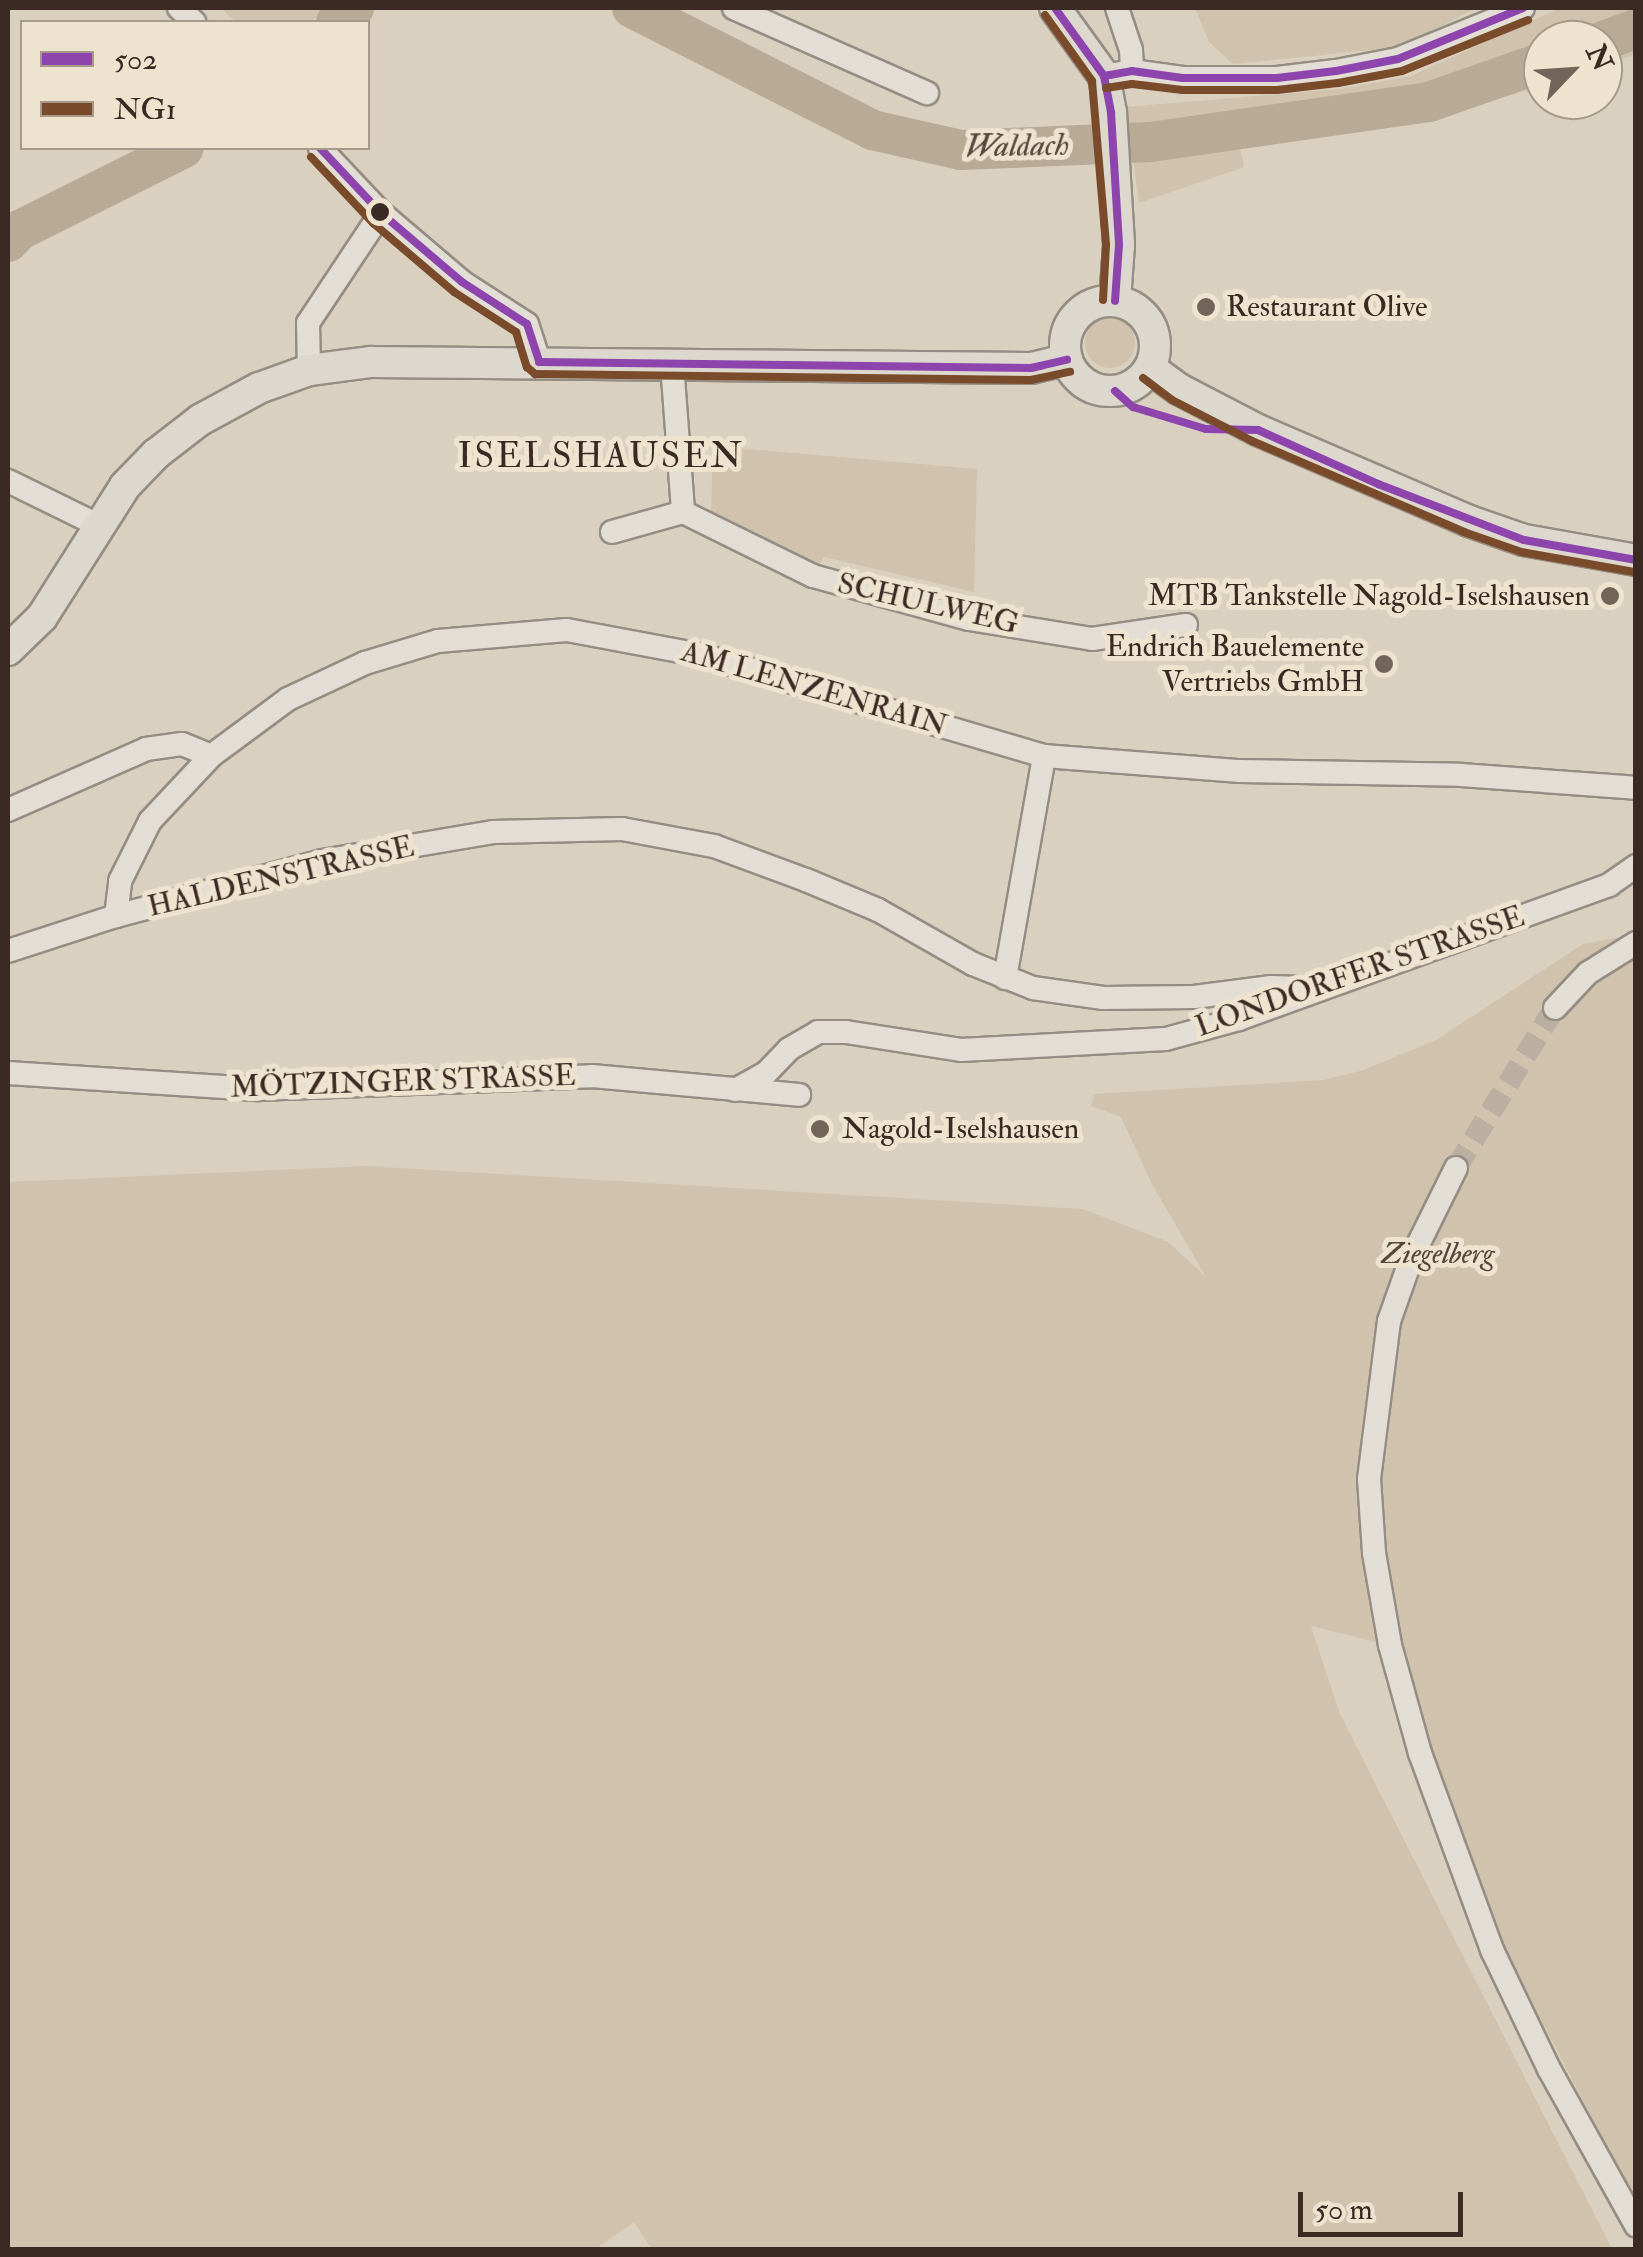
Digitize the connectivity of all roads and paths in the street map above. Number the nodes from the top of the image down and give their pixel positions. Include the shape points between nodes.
1 (734, 8) edge
2 (1055, 8) edge
3 (1117, 8) edge
4 (1523, 8) edge
5 (1118, 73) junction
6 (927, 93) dead end
7 (322, 150) edge
8 (381, 212) junction
9 (1115, 301) junction
10 (1066, 360) junction
11 (539, 362) junction
12 (672, 364) junction
13 (1150, 368) junction
14 (308, 370) junction
15 (8, 481) edge
16 (682, 512) junction
17 (98, 525) junction
18 (612, 532) dead end
19 (1636, 560) edge
20 (1186, 625) dead end
21 (8, 650) edge
22 (212, 756) junction
23 (1044, 756) junction
24 (1636, 788) edge
25 (8, 810) edge
26 (1636, 866) edge
27 (116, 916) junction
28 (1636, 943) edge
29 (8, 951) edge
30 (1004, 978) junction
31 (1302, 996) junction
32 (1555, 1008) tunnel mouth
33 (8, 1073) edge
34 (735, 1090) junction
35 (799, 1096) dead end
36 (1456, 1168) tunnel mouth
37 (1636, 2225) edge

1 - 6 street
2 - 5 main road
3 - 5 street via 1131,50
4 - 5 street via 1398,59 1336,71 1230,78
5 - 9 main road via 1112,128
7 - 8 street
8 - 11 street via 462,282 526,324
8 - 14 street via 308,323
9 - 10 main road via 1088,306 1076,316
9 - 13 main road via 1150,325
10 - 12 main road via 1030,368
10 - 13 main road via 1074,374 1100,390 1129,387
11 - 12 main road
11 - 14 main road via 371,362
12 - 16 street
13 - 19 main road via 1258,430 1469,521 1524,540
14 - 17 main road via 200,420 156,454
15 - 17 street
16 - 18 street
16 - 20 street, SCHULWEG via 814,576 969,620 1092,639
17 - 21 main road via 42,617
22 - 23 street, AM LENZENRAIN via 288,699 365,663 438,641 567,630 701,656
22 - 25 street via 182,744 146,749
22 - 27 street, AM LENZENRAIN via 150,821 133,849
23 - 24 street, AM LENZENRAIN
23 - 30 street
26 - 31 street, LONDORFER STRASSE via 1608,886
27 - 29 street, HALDENSTRASSE
27 - 30 street, HALDENSTRASSE via 322,861 493,832 622,829 714,846 806,880 878,910
28 - 32 street via 1588,974
30 - 31 street, HALDENSTRASSE via 1103,998 1272,987 1295,988
31 - 34 street, LONDORFER STRASSE via 1166,1038 1028,1049 961,1050 818,1032
33 - 34 street, MÖTZINGER STRASSE via 258,1089 592,1076
34 - 35 street, MÖTZINGER STRASSE
36 - 37 street via 1411,1258 1389,1321 1370,1460 1374,1553 1390,1645 1420,1752 1492,1950

